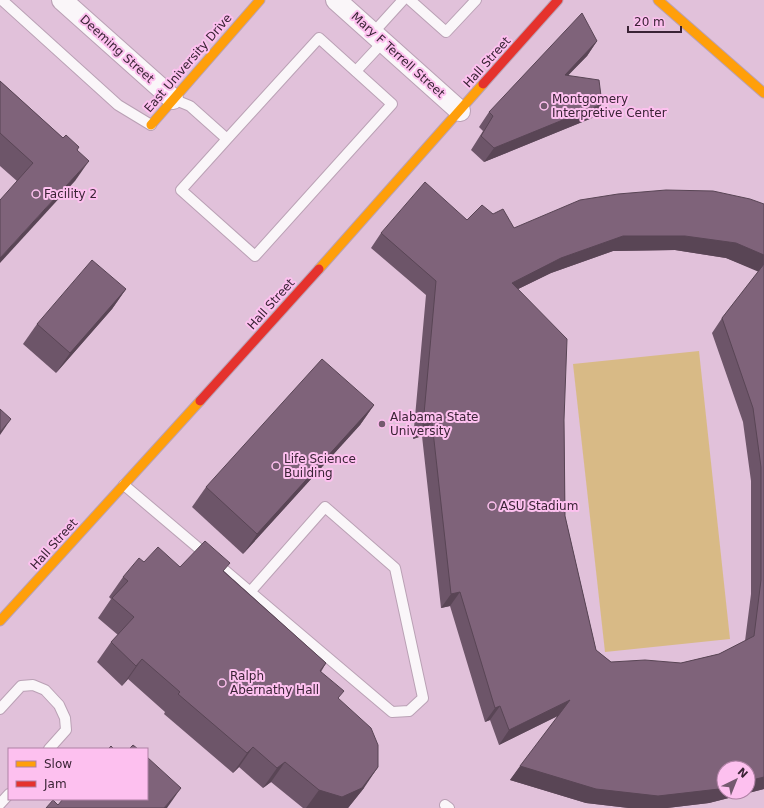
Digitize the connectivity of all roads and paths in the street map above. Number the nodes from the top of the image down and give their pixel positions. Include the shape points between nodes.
1 (2, 0) edge
2 (62, 0) edge
3 (260, 0) edge
4 (336, 0) edge
5 (403, 0) edge
6 (410, 0) edge
7 (476, 0) edge
8 (558, 0) edge
9 (658, 0) edge
10 (378, 37) junction
11 (356, 71) junction
12 (764, 93) edge
13 (173, 99) junction
14 (460, 111) junction
15 (150, 125) joint
16 (227, 139) junction
17 (124, 485) junction
18 (250, 592) junction
19 (3, 613) edge
20 (0, 709) edge
21 (50, 748) edge
22 (8, 795) edge
23 (0, 804) edge

1 - 15 lane via 118,105
2 - 13 street, Deeming Street
3 - 13 street, East University Drive
4 - 10 street, Mary F Terrell Street
5 - 10 lane
6 - 7 lane via 446,32
8 - 14 street, Hall Street
9 - 12 street
10 - 11 lane
10 - 14 street, Mary F Terrell Street
11 - 16 lane via 319,38
11 - 16 lane via 392,104 255,256 181,190
13 - 15 street, East University Drive
13 - 16 lane via 190,106
14 - 17 street, Hall Street
17 - 18 lane
17 - 19 street, Hall Street
18 - 18 lane via 392,712 409,710 423,698 395,568 325,507
20 - 21 lane via 21,686 33,685 45,690 59,704 65,718 66,730
22 - 23 lane

